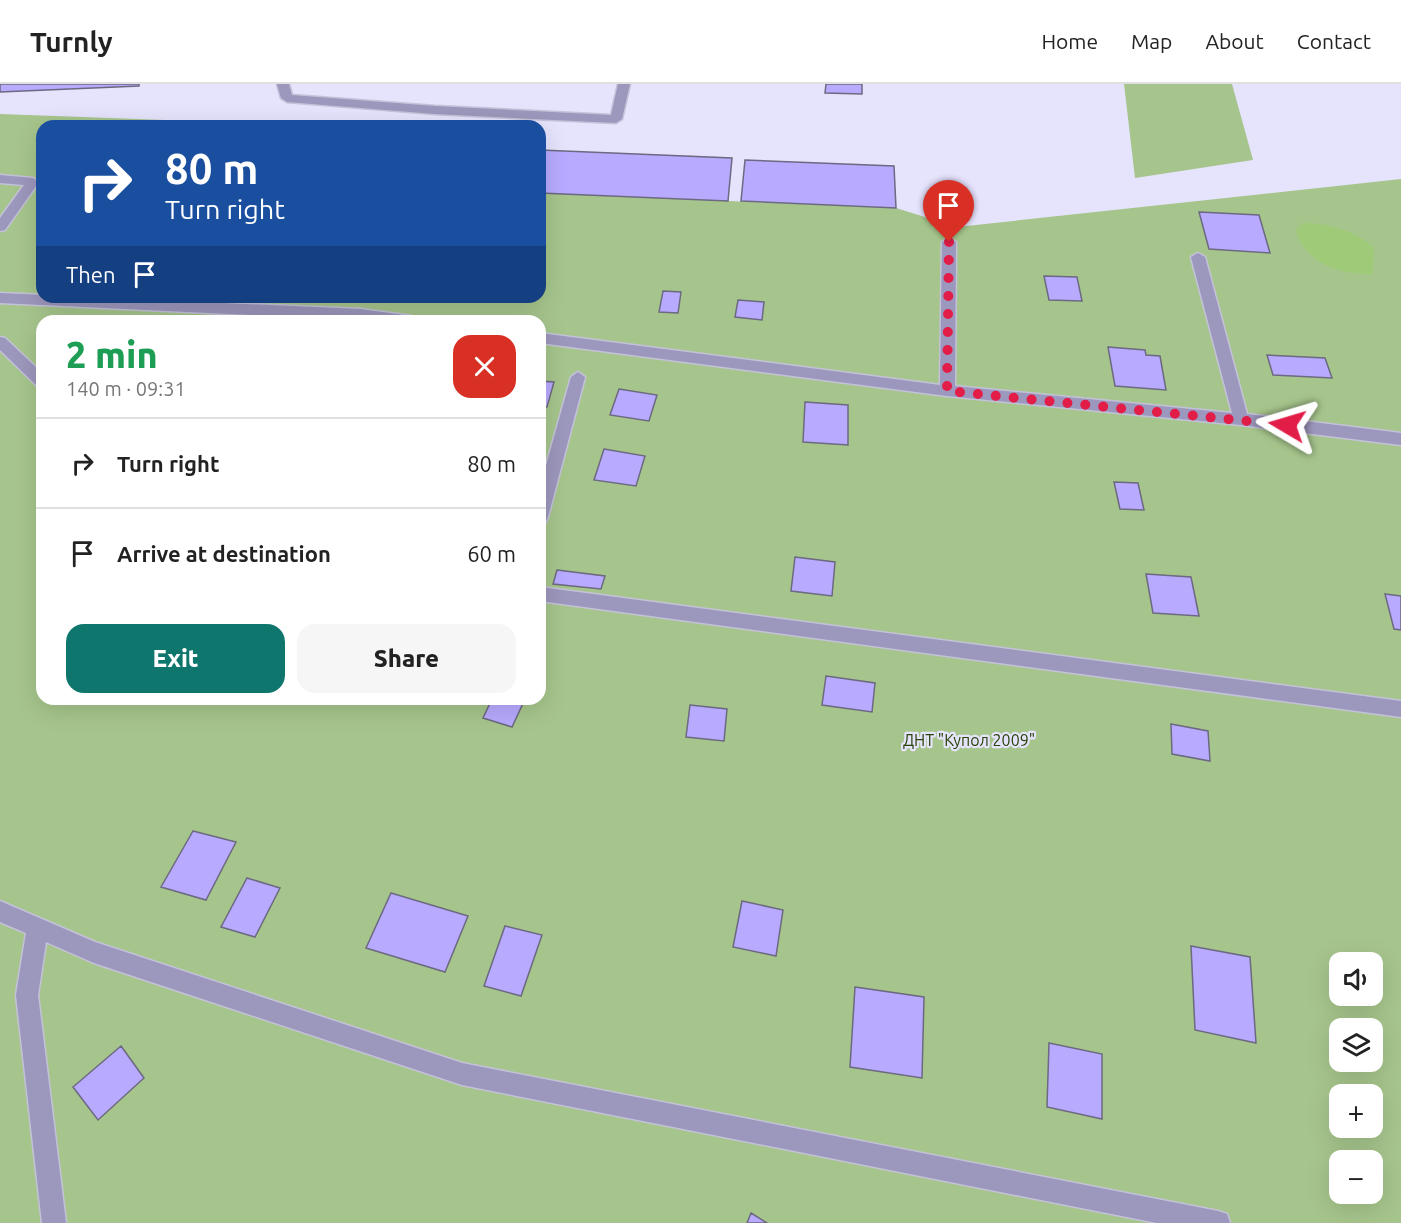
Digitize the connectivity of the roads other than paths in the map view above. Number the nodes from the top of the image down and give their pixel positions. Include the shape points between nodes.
1 (283, 84) edge
2 (624, 84) edge
3 (0, 179) edge
4 (0, 227) edge
5 (949, 242) dead end
6 (1198, 257) dead end
7 (0, 298) edge
8 (36, 300) edge
9 (112, 303) edge
10 (367, 315) edge
11 (546, 339) edge
12 (0, 342) edge
13 (36, 376) edge
14 (578, 377) dead end
15 (947, 391) junction
16 (1241, 419) junction
17 (1401, 439) edge
18 (546, 495) edge
19 (546, 595) edge
20 (1401, 709) edge
21 (0, 911) edge
22 (38, 927) junction
23 (54, 1223) edge
24 (1218, 1223) edge

1 - 2 street via 287,98 616,119
3 - 4 street via 33,182
5 - 15 street
6 - 16 street
7 - 8 street
9 - 10 street
11 - 15 street
12 - 13 street
14 - 18 street
15 - 16 street
16 - 17 street
19 - 20 street
21 - 22 street
22 - 23 street via 27,995
22 - 24 street via 93,952 462,1074

